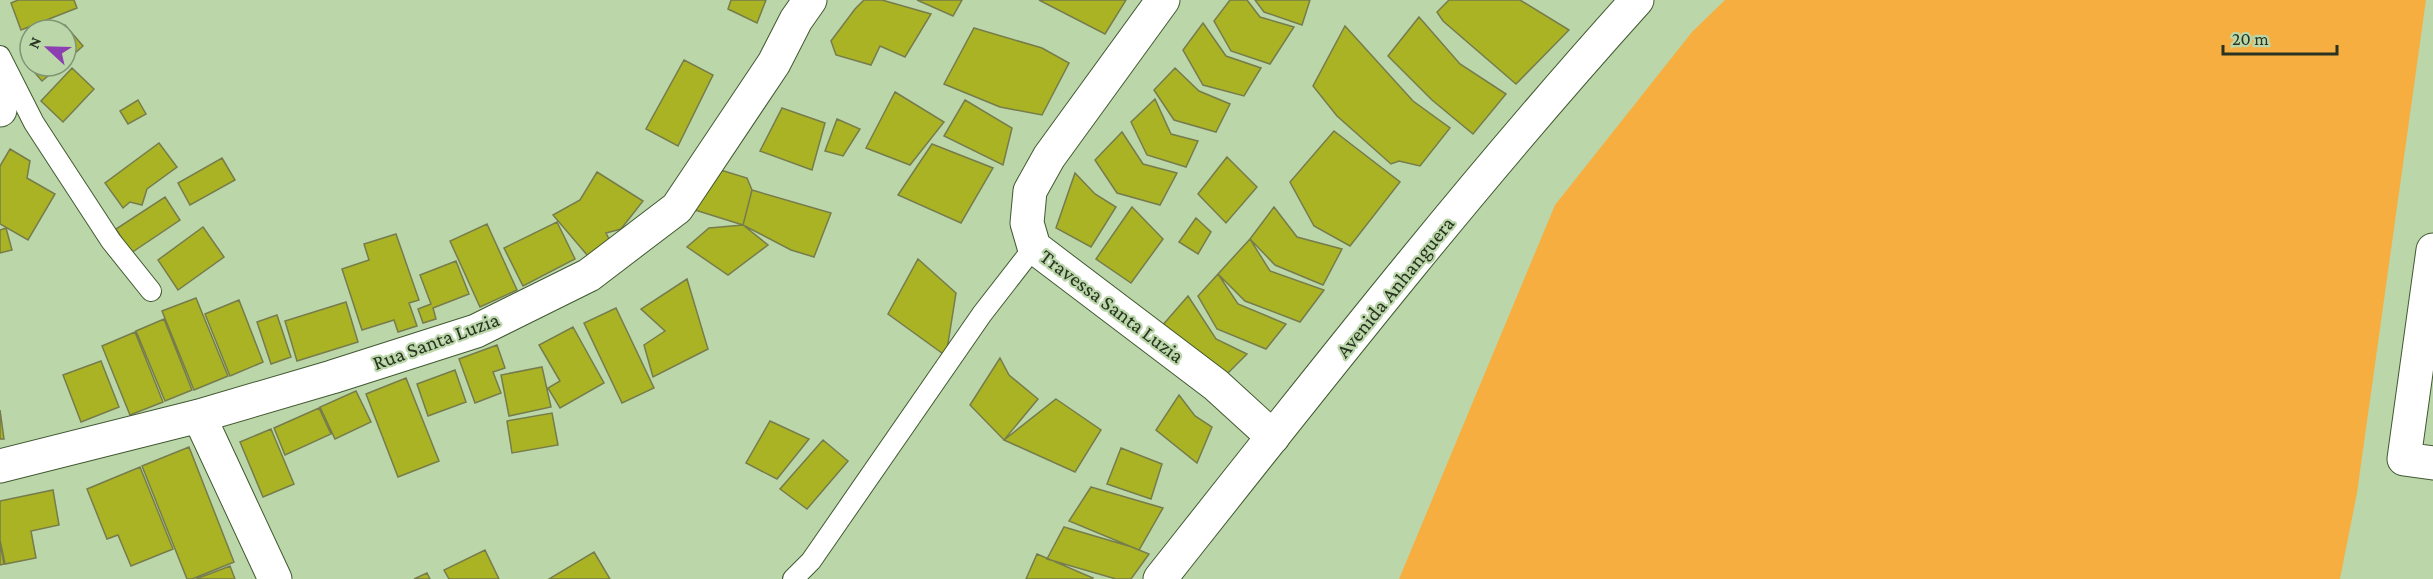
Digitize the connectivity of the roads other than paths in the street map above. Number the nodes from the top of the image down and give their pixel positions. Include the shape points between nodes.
1 (810, 0) edge
2 (1163, 0) edge
3 (1637, 0) edge
4 (0, 56) edge
5 (0, 85) edge
6 (0, 110) edge
7 (1034, 247) junction
8 (2433, 250) edge
9 (151, 291) dead end
10 (199, 416) junction
11 (1273, 437) junction
12 (2433, 463) edge
13 (0, 466) edge
14 (275, 579) edge
15 (793, 579) edge
16 (1160, 579) edge

1 - 10 street, Rua Santa Luzia via 774,63 677,208 590,275 476,331
2 - 7 street, Travessa Santa Luzia via 1049,157 1030,191 1027,223
3 - 11 street, Avenida Anhanguera via 1551,95
4 - 9 lane via 46,142 111,240
5 - 6 street
7 - 11 street, Travessa Santa Luzia via 1216,385
7 - 15 lane via 982,314 811,561
8 - 12 street via 2404,459
10 - 13 street, Rua Santa Luzia
10 - 14 street
11 - 16 street, Avenida Anhanguera

